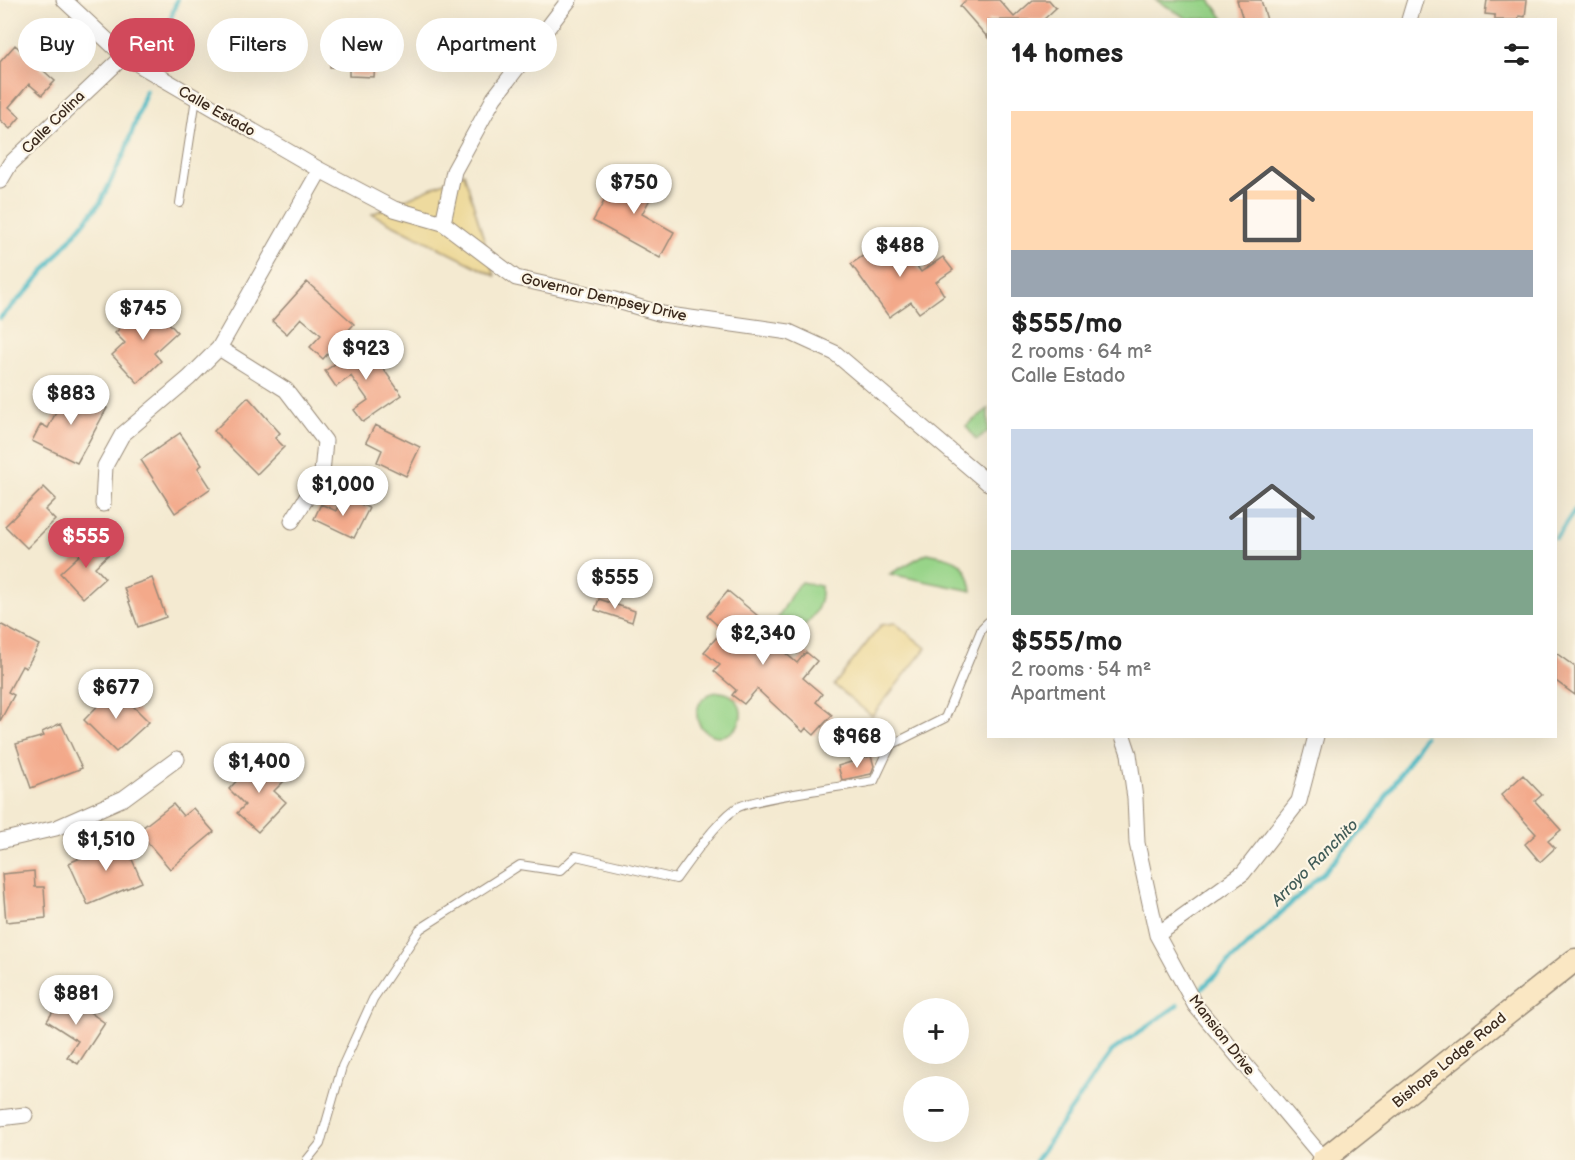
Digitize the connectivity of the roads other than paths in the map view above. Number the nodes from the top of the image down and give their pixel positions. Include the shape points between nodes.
1 (63, 0) edge
2 (569, 0) edge
3 (1415, 0) edge
4 (1410, 18) edge
5 (108, 41) edge
6 (108, 70) edge
7 (151, 72) edge
8 (196, 99) junction
9 (5, 161) edge
10 (320, 170) junction
11 (0, 181) edge
12 (180, 203) dead end
13 (443, 223) junction
14 (219, 348) junction
15 (987, 482) edge
16 (103, 504) dead end
17 (291, 521) dead end
18 (987, 623) edge
19 (1124, 738) edge
20 (1315, 738) edge
21 (177, 759) dead end
22 (0, 841) edge
23 (1157, 935) junction
24 (1575, 960) edge
25 (24, 1116) dead end
26 (0, 1118) edge
27 (1324, 1159) edge
28 (307, 1160) edge

1 - 5 street, Calle Estado
2 - 13 street via 494,98 454,171
3 - 4 street
6 - 9 street, Calle Colina
7 - 8 street, Calle Estado
8 - 10 street, Calle Estado
8 - 12 lane
9 - 11 street, Calle Colina
10 - 13 street, Calle Estado via 394,209
10 - 14 street
13 - 15 street, Governor Dempsey Drive via 516,278 662,314 789,332 835,353
14 - 16 street via 122,435 105,466
14 - 17 street via 286,390 325,441 322,473
18 - 28 lane via 945,718 891,745 874,782 736,808 676,879 576,856 560,871 520,865 420,929 373,999 342,1066 321,1144
19 - 23 street, Mansion Drive via 1135,798 1137,843
20 - 23 street via 1299,801 1243,873
21 - 22 street via 124,798 56,828
23 - 27 street, Mansion Drive via 1195,1005
24 - 27 street, Bishops Lodge Road
25 - 26 street

